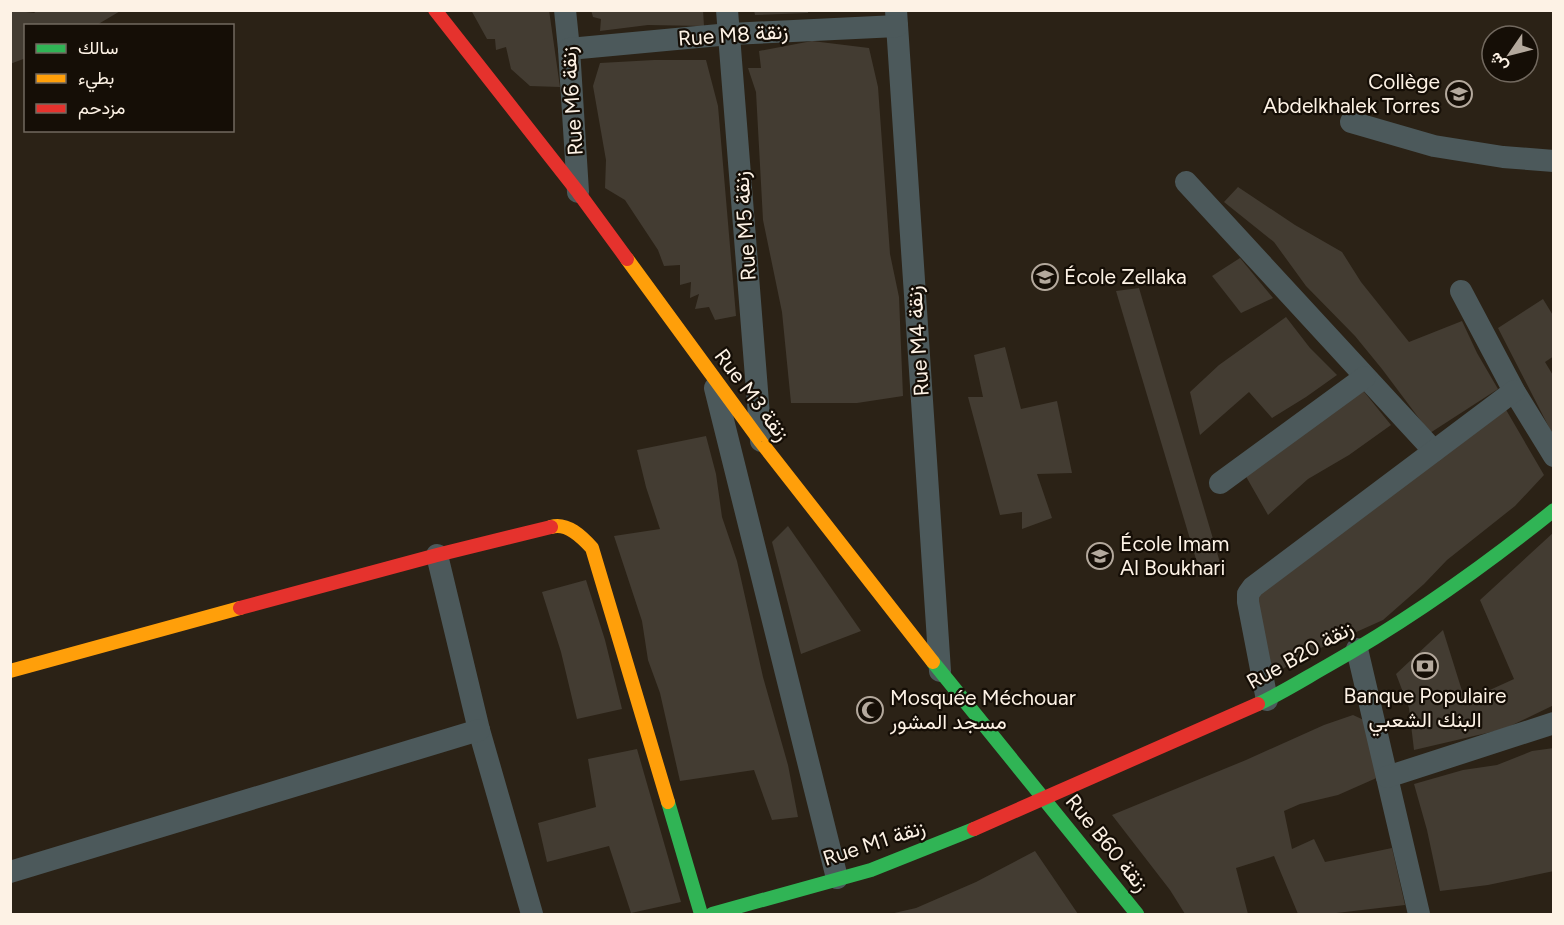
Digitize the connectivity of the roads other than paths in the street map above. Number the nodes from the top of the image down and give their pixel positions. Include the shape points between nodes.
1 (435, 10) edge
2 (565, 10) edge
3 (728, 10) edge
4 (896, 18) edge
5 (730, 34) junction
6 (570, 49) junction
7 (1351, 122) dead end
8 (1554, 161) edge
9 (1186, 182) dead end
10 (578, 192) junction
11 (1461, 291) dead end
12 (712, 376) junction
13 (1365, 376) junction
14 (1514, 391) junction
15 (761, 442) junction
16 (1434, 451) junction
17 (1554, 456) edge
18 (1220, 483) dead end
19 (1554, 510) edge
20 (437, 555) junction
21 (1356, 649) junction
22 (10, 671) edge
23 (940, 671) junction
24 (1267, 700) junction
25 (1554, 723) edge
26 (479, 730) junction
27 (1387, 777) junction
28 (1044, 798) junction
29 (10, 872) edge
30 (837, 878) junction
31 (532, 915) edge
32 (701, 915) edge
33 (711, 915) edge
34 (1137, 915) edge
35 (1419, 915) edge

1 - 10 street, Rue M3 زنقة
2 - 6 street, Rue M6 زنقة
3 - 5 street, Rue M5 زنقة
4 - 5 street, Rue M8 زنقة
4 - 23 street, Rue M4 زنقة
5 - 6 street, Rue M8 زنقة
5 - 15 street, Rue M5 زنقة
6 - 10 street, Rue M6 زنقة
7 - 8 street via 1434,146
9 - 13 street
10 - 12 street, Rue M3 زنقة
11 - 14 street
12 - 15 street, Rue M3 زنقة
12 - 30 street
13 - 16 street
13 - 18 street
14 - 16 street
14 - 17 street
15 - 23 street, Rue M3 زنقة
16 - 24 street via 1248,594
19 - 21 street, Rue B20 زنقة via 1427,605
20 - 22 street
20 - 26 street
20 - 32 street via 556,525 581,535 592,548
21 - 24 street, Rue B20 زنقة
21 - 27 street
23 - 28 street, Rue M3 زنقة
24 - 28 street, Rue B20 زنقة
25 - 27 street
26 - 29 street
26 - 31 street
27 - 35 street
28 - 30 street, Rue M1 زنقة via 911,855
28 - 34 street, Rue B60 زنقة
30 - 33 street, Rue M1 زنقة

